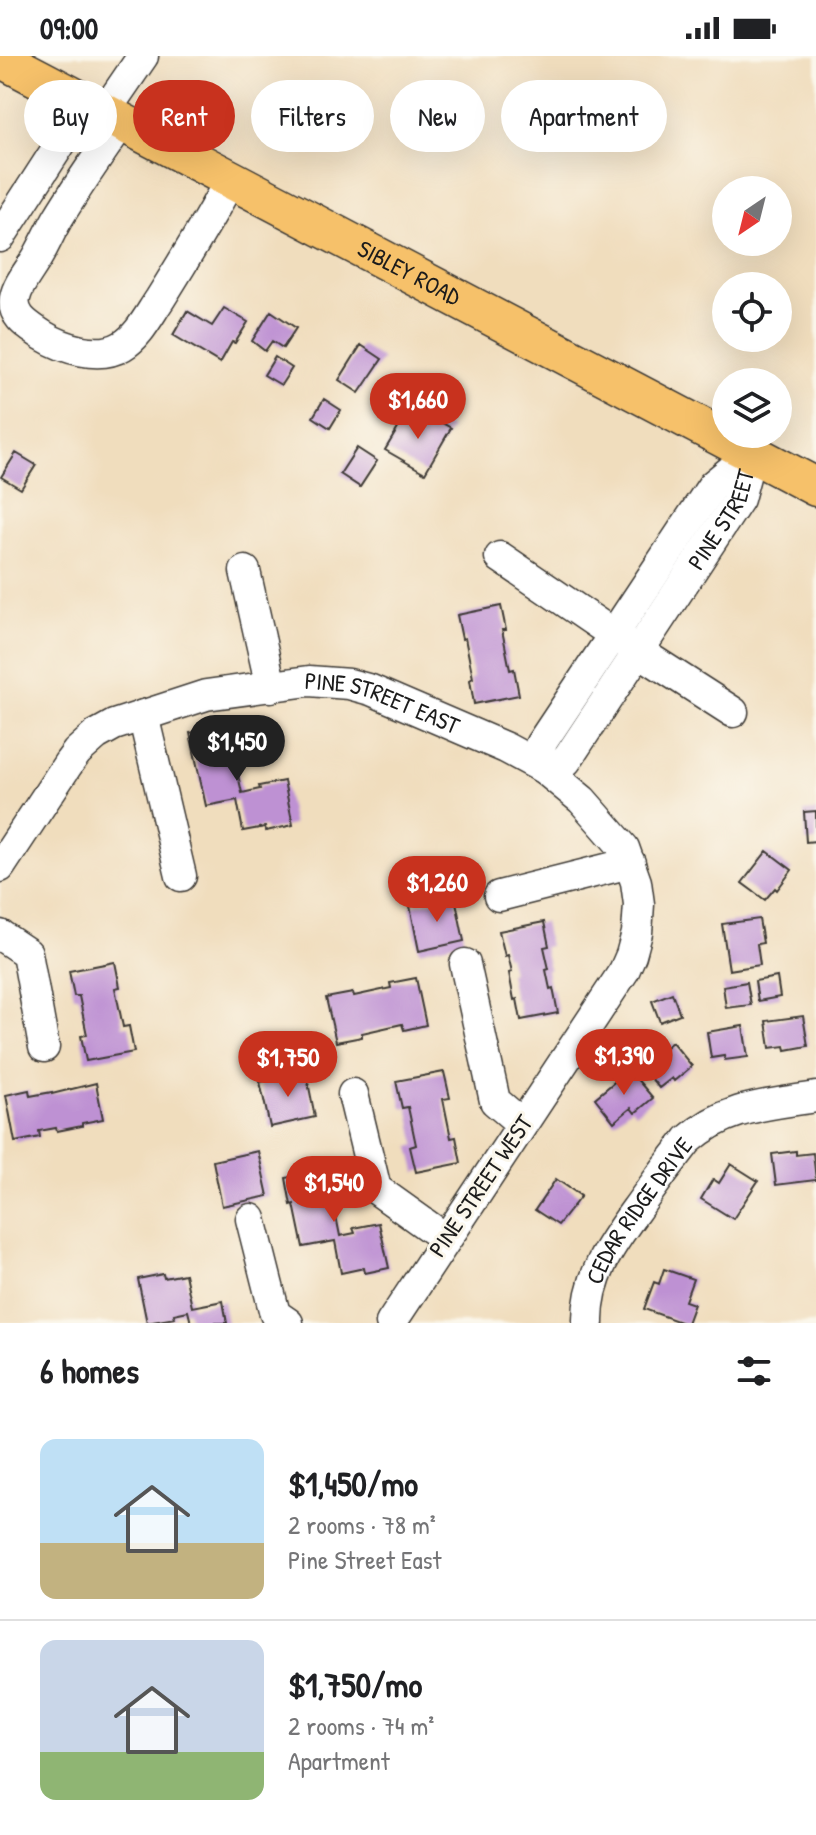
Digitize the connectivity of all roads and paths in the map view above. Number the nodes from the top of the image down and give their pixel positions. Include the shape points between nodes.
1 (143, 56) edge
2 (0, 58) edge
3 (42, 80) edge
4 (117, 94) edge
5 (117, 120) edge
6 (71, 152) edge
7 (87, 152) edge
8 (231, 178) junction
9 (0, 237) edge
10 (751, 454) junction
11 (816, 487) edge
12 (500, 557) dead end
13 (245, 571) dead end
14 (614, 634) junction
15 (638, 651) junction
16 (598, 685) junction
17 (271, 687) junction
18 (733, 712) dead end
19 (143, 715) junction
20 (543, 768) junction
21 (630, 863) junction
22 (0, 867) edge
23 (181, 876) dead end
24 (499, 896) dead end
25 (0, 935) edge
26 (465, 964) dead end
27 (44, 1047) dead end
28 (353, 1094) dead end
29 (816, 1097) edge
30 (522, 1124) junction
31 (251, 1219) dead end
32 (446, 1239) junction
33 (288, 1323) edge
34 (391, 1323) edge
35 (588, 1323) edge

1 - 4 street
2 - 3 main road, SIBLEY ROAD
5 - 8 main road, SIBLEY ROAD
6 - 9 street
7 - 8 street via 14,300 20,318 50,340 82,350 107,352 132,338 197,241
8 - 10 main road, SIBLEY ROAD
10 - 11 main road, SIBLEY ROAD
10 - 14 street, PINE STREET via 713,485
10 - 15 street, PINE STREET via 739,499
12 - 14 street
13 - 17 street
14 - 15 street
14 - 16 street, PINE STREET
15 - 16 street, PINE STREET
15 - 18 street
16 - 20 street, PINE STREET via 566,761
17 - 19 street, PINE STREET EAST via 206,695
17 - 20 street, PINE STREET EAST via 326,681 371,690
19 - 22 street, PINE STREET EAST via 96,735 77,752
19 - 23 street
20 - 21 street, PINE STREET WEST via 582,800 624,848
21 - 24 street
21 - 30 street, PINE STREET WEST via 639,904 631,955 616,986
25 - 27 street via 27,953
26 - 30 street via 495,1101
28 - 32 street via 376,1189
29 - 35 street, CEDAR RIDGE DRIVE via 742,1109 688,1140 607,1250 591,1289
30 - 32 street, PINE STREET WEST
31 - 33 street via 275,1314
32 - 34 street, PINE STREET WEST

